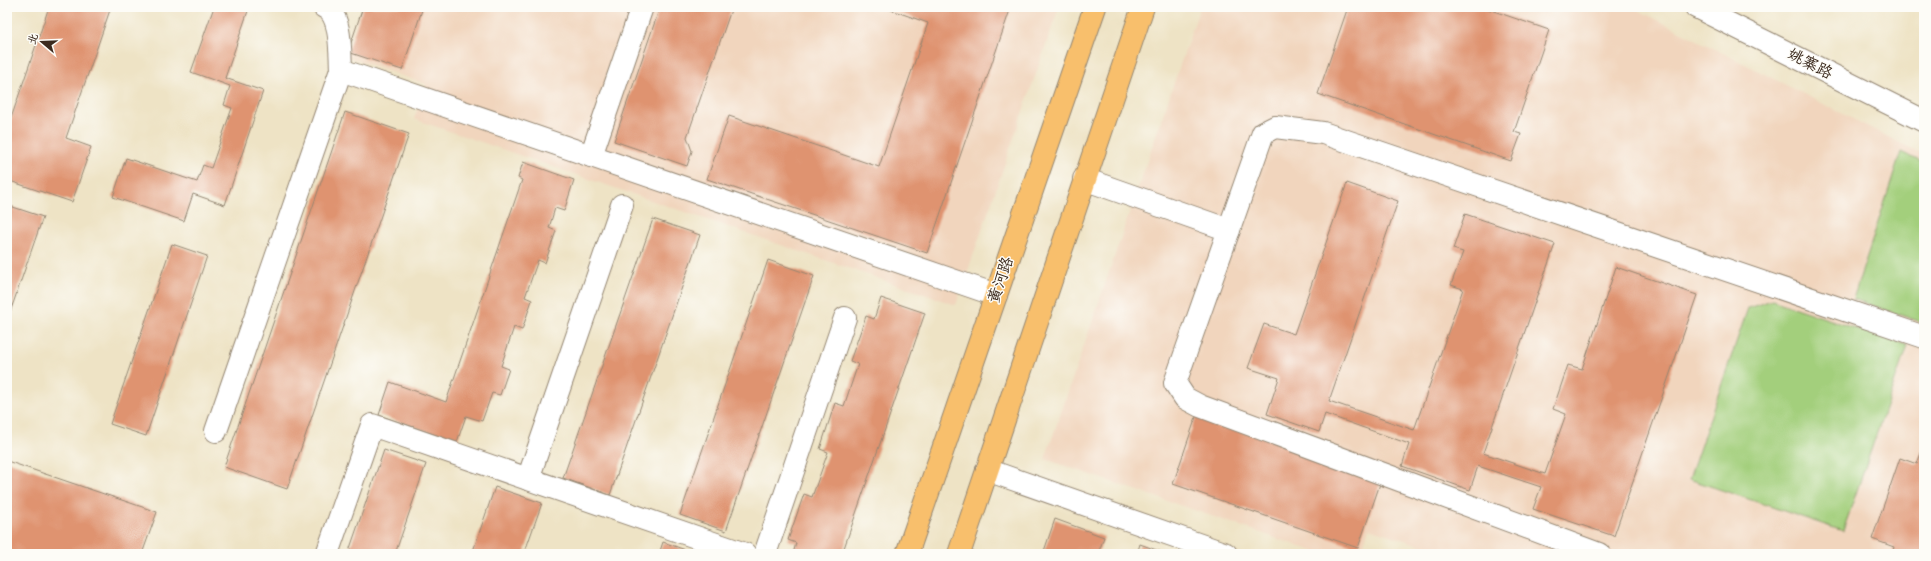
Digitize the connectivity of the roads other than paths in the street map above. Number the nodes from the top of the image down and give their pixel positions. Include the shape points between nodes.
1 (324, 7) edge
2 (642, 7) edge
3 (1095, 7) edge
4 (1143, 7) edge
5 (1696, 7) edge
6 (340, 70) junction
7 (1924, 122) edge
8 (591, 156) junction
9 (1084, 178) junction
10 (622, 205) dead end
11 (1229, 230) junction
12 (996, 295) junction
13 (846, 318) dead end
14 (1924, 337) edge
15 (216, 431) dead end
16 (987, 470) junction
17 (528, 479) junction
18 (327, 554) edge
19 (745, 554) edge
20 (765, 554) edge
21 (907, 554) edge
22 (959, 554) edge
23 (1226, 554) edge
24 (1599, 554) edge

1 - 6 street via 334,16 339,33
2 - 8 street
3 - 12 main road, 黄河路
4 - 9 main road
5 - 7 street, 姚寨路
6 - 8 street
6 - 15 street
8 - 12 street
9 - 11 street
9 - 16 main road
10 - 17 street
11 - 14 street via 1264,133 1275,127 1323,133
11 - 24 street via 1175,383 1185,398 1200,406
12 - 21 main road, 黄河路
13 - 20 street
16 - 22 main road
16 - 23 street
17 - 18 street via 372,425
17 - 19 street

